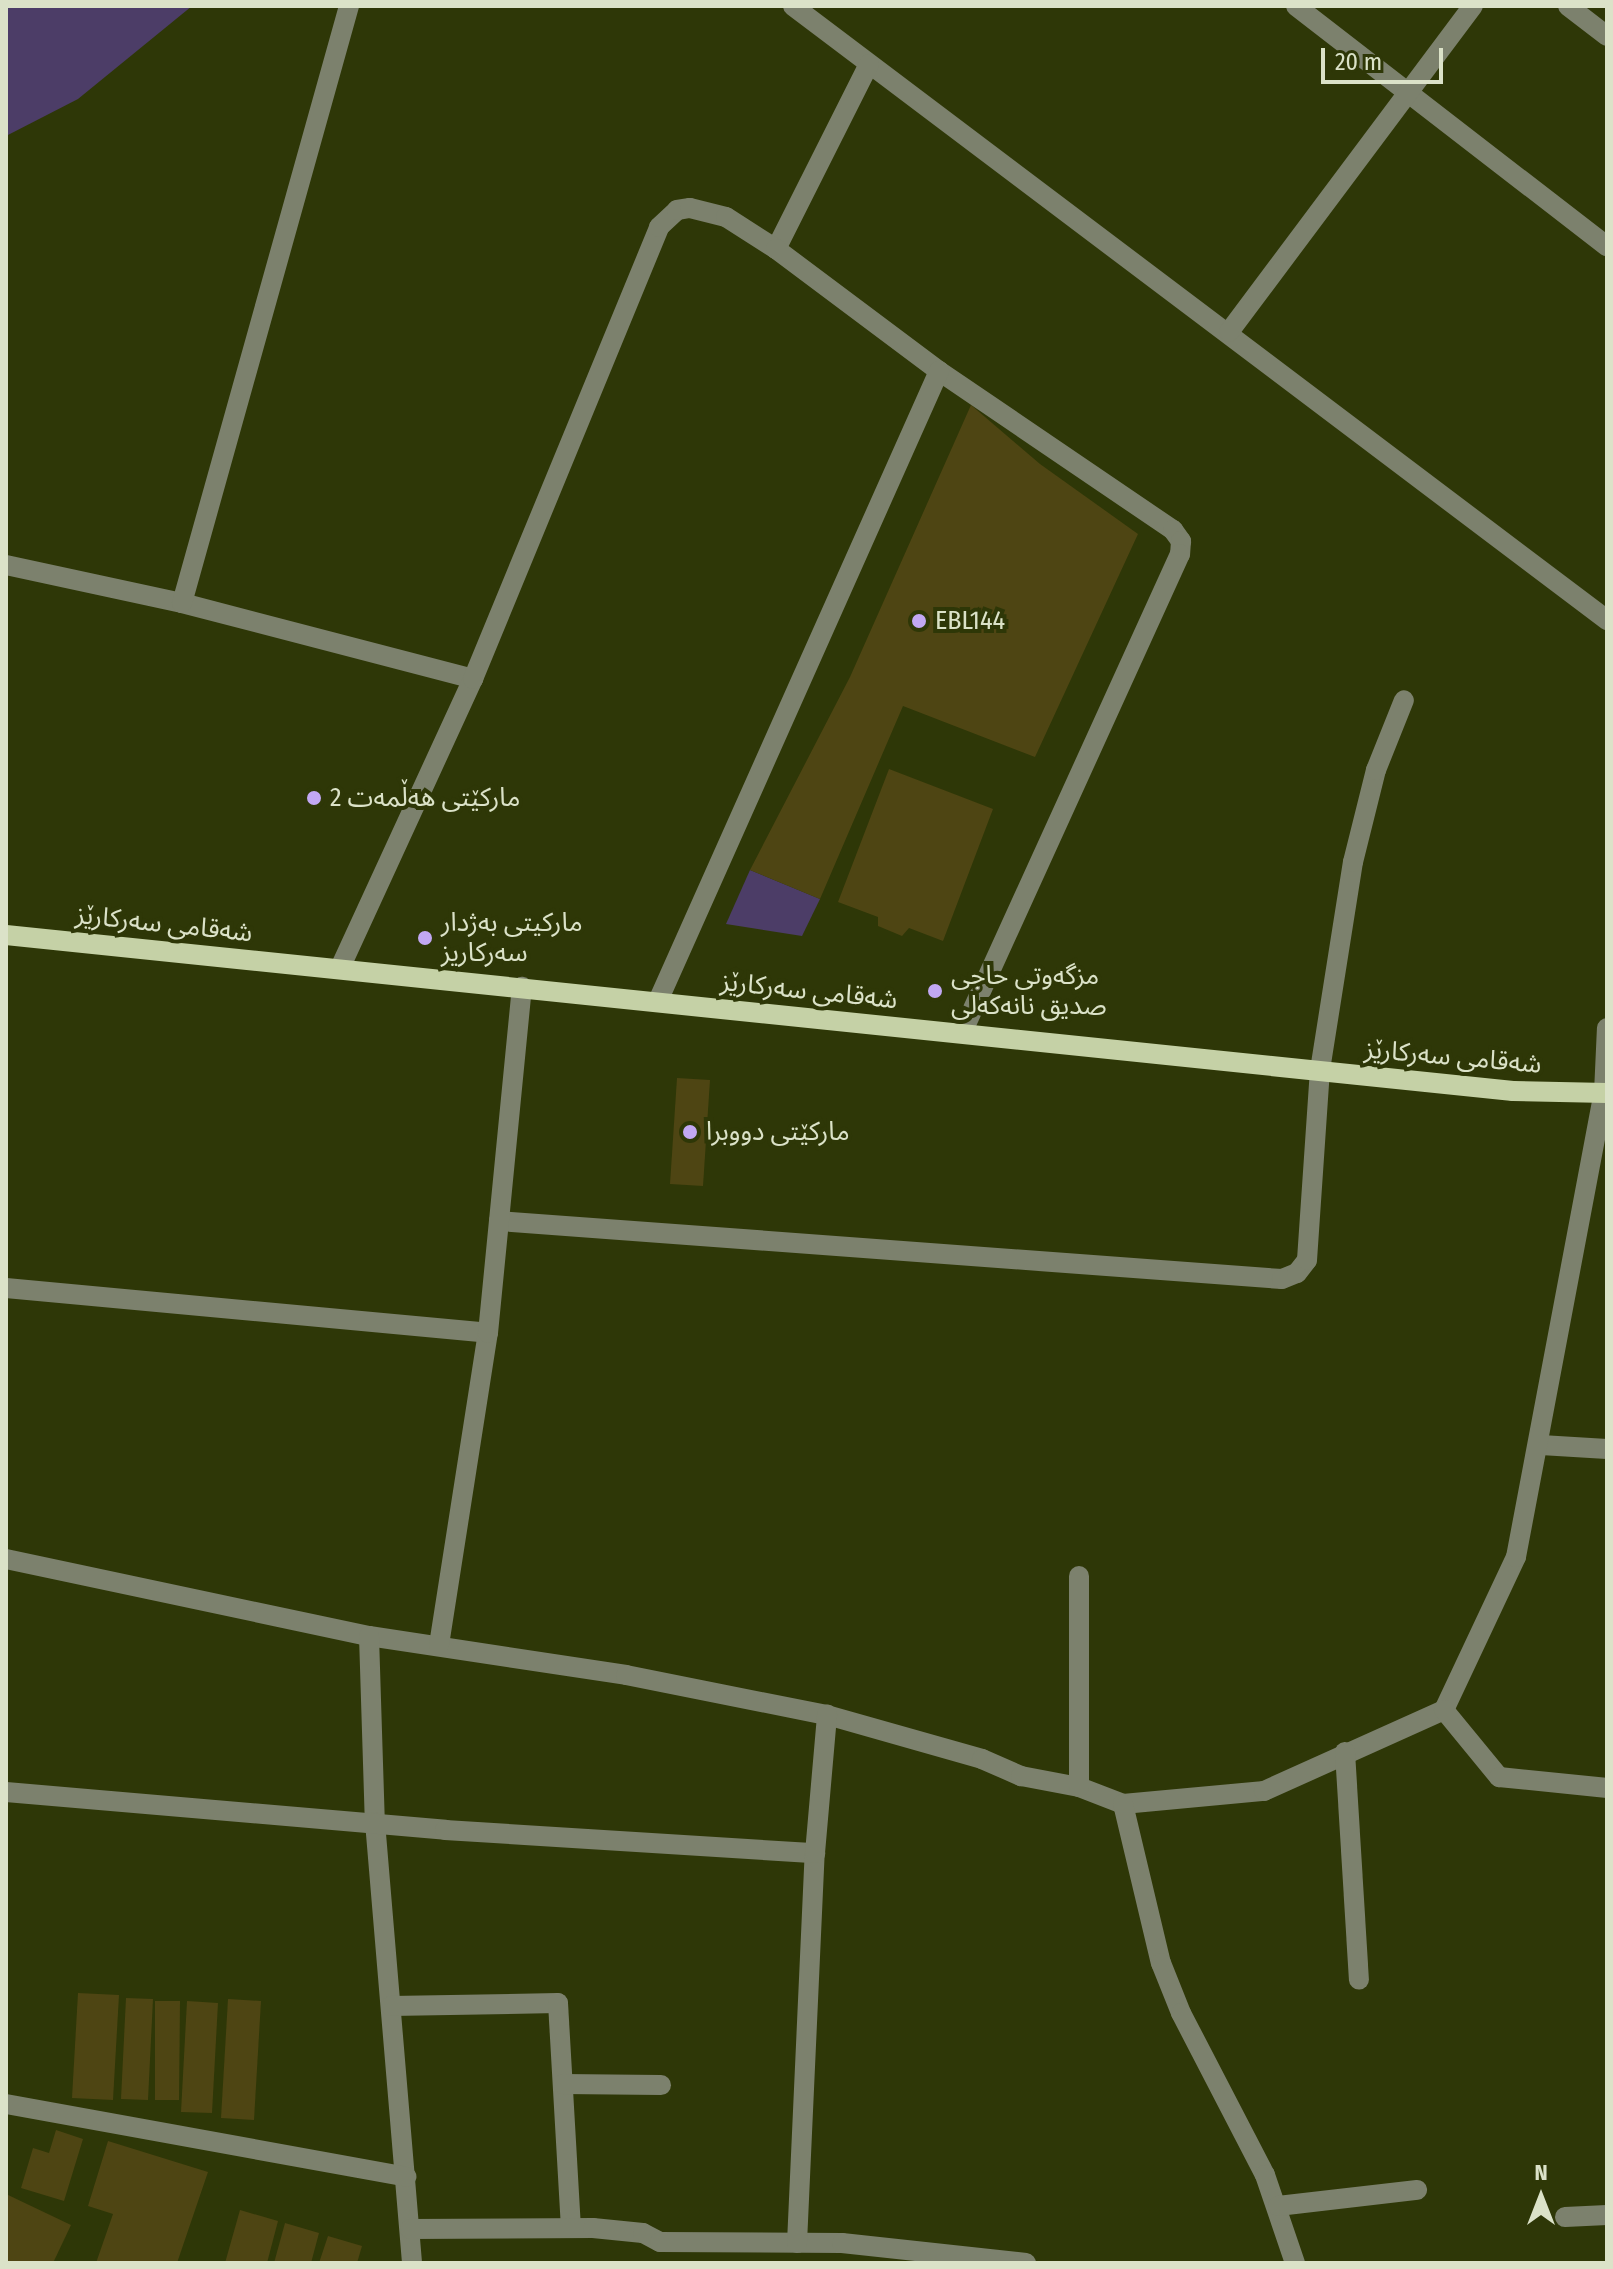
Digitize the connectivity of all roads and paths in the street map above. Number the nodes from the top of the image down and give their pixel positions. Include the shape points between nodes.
1 (349, 6) edge
2 (793, 6) edge
3 (1296, 6) edge
4 (1473, 6) edge
5 (1568, 6) edge
6 (1607, 36) edge
7 (869, 64) junction
8 (1407, 94) junction
9 (1607, 246) edge
10 (776, 249) junction
11 (1229, 332) junction
12 (939, 371) junction
13 (6, 565) edge
14 (182, 603) junction
15 (1607, 620) edge
16 (473, 679) junction
17 (1404, 700) dead end
18 (6, 935) edge
19 (340, 968) junction
20 (522, 987) junction
21 (658, 1001) junction
22 (1607, 1028) edge
23 (962, 1033) junction
24 (1320, 1070) junction
25 (1606, 1093) edge
26 (499, 1221) junction
27 (6, 1288) edge
28 (488, 1333) junction
29 (1541, 1445) junction
30 (1607, 1449) edge
31 (6, 1559) edge
32 (1079, 1576) dead end
33 (369, 1636) junction
34 (439, 1645) junction
35 (1444, 1710) junction
36 (827, 1715) junction
37 (1345, 1752) junction
38 (1079, 1787) junction
39 (1607, 1788) edge
40 (6, 1792) edge
41 (1123, 1804) junction
42 (375, 1822) junction
43 (815, 1853) junction
44 (1359, 1980) dead end
45 (391, 2006) junction
46 (563, 2084) junction
47 (661, 2085) dead end
48 (6, 2104) edge
49 (406, 2177) junction
50 (1417, 2190) dead end
51 (1278, 2206) junction
52 (1607, 2215) edge
53 (1565, 2217) dead end
54 (571, 2228) junction
55 (410, 2229) junction
56 (660, 2242) junction
57 (797, 2243) junction
58 (412, 2263) edge
59 (660, 2263) edge
60 (1026, 2263) edge
61 (1295, 2263) edge

1 - 14 street
2 - 7 street
3 - 8 street
4 - 8 street
5 - 6 street
7 - 10 street
7 - 11 street
8 - 9 street
8 - 11 street
10 - 12 street
10 - 16 street via 726,217 703,210 677,210 659,227
11 - 15 street
12 - 21 street
12 - 23 street via 1173,530 1181,547
13 - 14 street
14 - 16 street
16 - 19 street
17 - 24 street via 1376,770 1353,862
18 - 19 main road, شەقامی سەرکارێز
19 - 20 main road, شەقامی سەرکارێز
20 - 21 main road, شەقامی سەرکارێز
20 - 26 street
21 - 23 main road, شەقامی سەرکارێز
22 - 25 street
23 - 24 main road, شەقامی سەرکارێز
24 - 25 main road, شەقامی سەرکارێز via 1513,1091
24 - 26 street via 1307,1260 1297,1273 1282,1279
25 - 29 street
26 - 28 street
27 - 28 street
28 - 34 street
29 - 30 street
29 - 35 street via 1516,1557
31 - 33 street
32 - 38 street
33 - 34 street
33 - 42 street
34 - 36 street
35 - 37 street
35 - 39 street via 1499,1777
36 - 38 street via 982,1759 1021,1776
36 - 43 street
37 - 41 street via 1264,1791
37 - 44 street
38 - 41 street
40 - 42 street
41 - 51 street via 1161,1963
42 - 43 street
42 - 45 street
43 - 57 street
45 - 46 street via 558,2003
45 - 49 street
46 - 47 street
46 - 54 street
48 - 49 street
49 - 55 street
50 - 51 street
51 - 61 street
52 - 53 street
54 - 55 street
54 - 56 street via 643,2233
55 - 58 street
56 - 57 street
56 - 59 street
57 - 60 street

